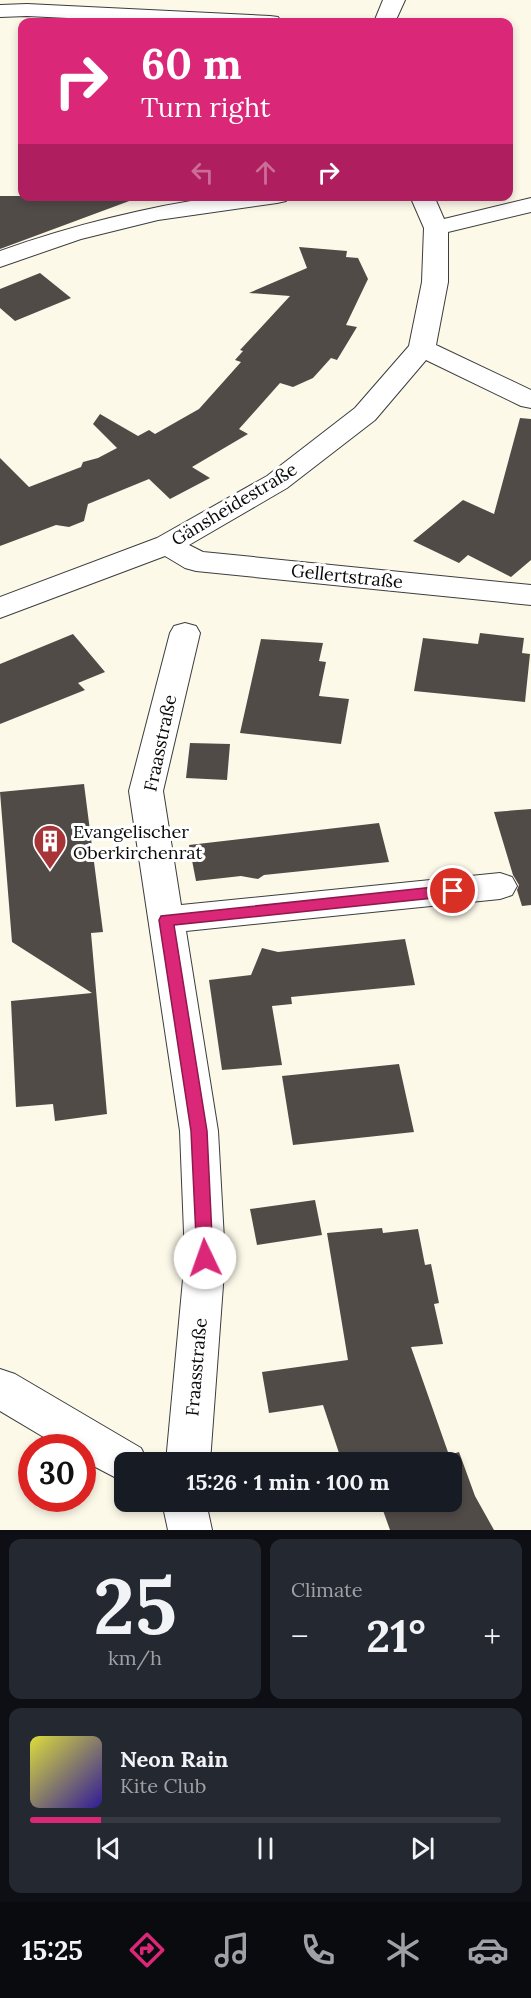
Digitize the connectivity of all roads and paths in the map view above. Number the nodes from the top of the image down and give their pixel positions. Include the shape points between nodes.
1 (394, 0) edge
2 (27, 5) edge
3 (0, 11) edge
4 (213, 18) edge
5 (387, 18) edge
6 (242, 201) edge
7 (424, 201) edge
8 (531, 204) edge
9 (436, 228) junction
10 (0, 259) edge
11 (422, 348) junction
12 (531, 400) edge
13 (167, 545) junction
14 (531, 595) edge
15 (0, 608) edge
16 (185, 633) dead end
17 (500, 886) dead end
18 (166, 920) junction
19 (0, 1388) edge
20 (189, 1452) edge
21 (114, 1455) edge

1 - 5 street
2 - 3 street
2 - 4 street
6 - 10 street via 158,213 72,234
7 - 9 street
8 - 9 street
9 - 11 street via 435,282
11 - 12 street
11 - 13 street, Gänsheidestraße via 364,414 304,462 278,482
13 - 14 street, Gellertstraße via 196,561
13 - 15 street, Gänsheidestraße
16 - 18 street, Fraasstraße via 146,791
17 - 18 street
18 - 20 street, Fraasstraße via 199,1131 205,1258
19 - 21 street

